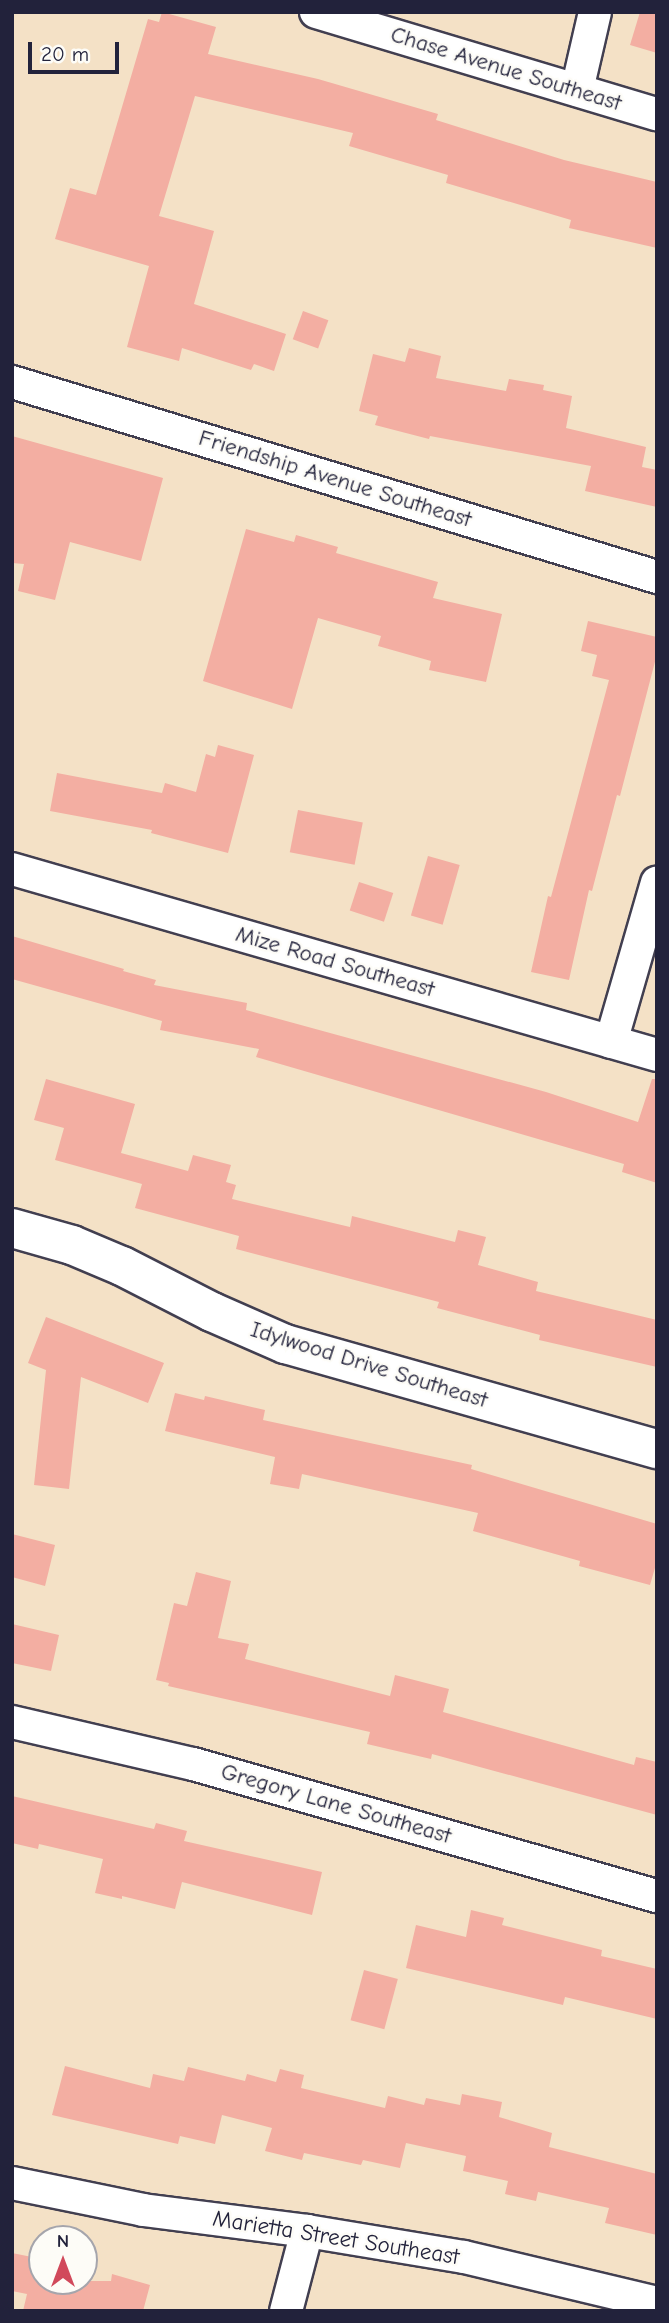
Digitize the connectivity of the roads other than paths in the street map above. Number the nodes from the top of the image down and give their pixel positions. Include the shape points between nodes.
1 (316, 12) edge
2 (595, 12) edge
3 (577, 90) junction
4 (657, 114) edge
5 (12, 382) edge
6 (657, 577) edge
7 (12, 869) edge
8 (657, 883) edge
9 (611, 1042) junction
10 (657, 1055) edge
11 (12, 1227) edge
12 (657, 1449) edge
13 (12, 1722) edge
14 (657, 1896) edge
15 (12, 2183) edge
16 (307, 2231) junction
17 (657, 2303) edge
18 (286, 2311) edge

1 - 3 street, Chase Avenue Southeast
2 - 3 street
3 - 4 street, Chase Avenue Southeast
5 - 6 street, Friendship Avenue Southeast
7 - 9 street, Mize Road Southeast
8 - 9 street
9 - 10 street, Mize Road Southeast
11 - 12 street, Idylwood Drive Southeast via 122,1266 285,1344
13 - 14 street, Gregory Lane Southeast via 193,1764
15 - 16 street, Marietta Street Southeast via 143,2210
16 - 17 street, Marietta Street Southeast via 464,2257
16 - 18 street

